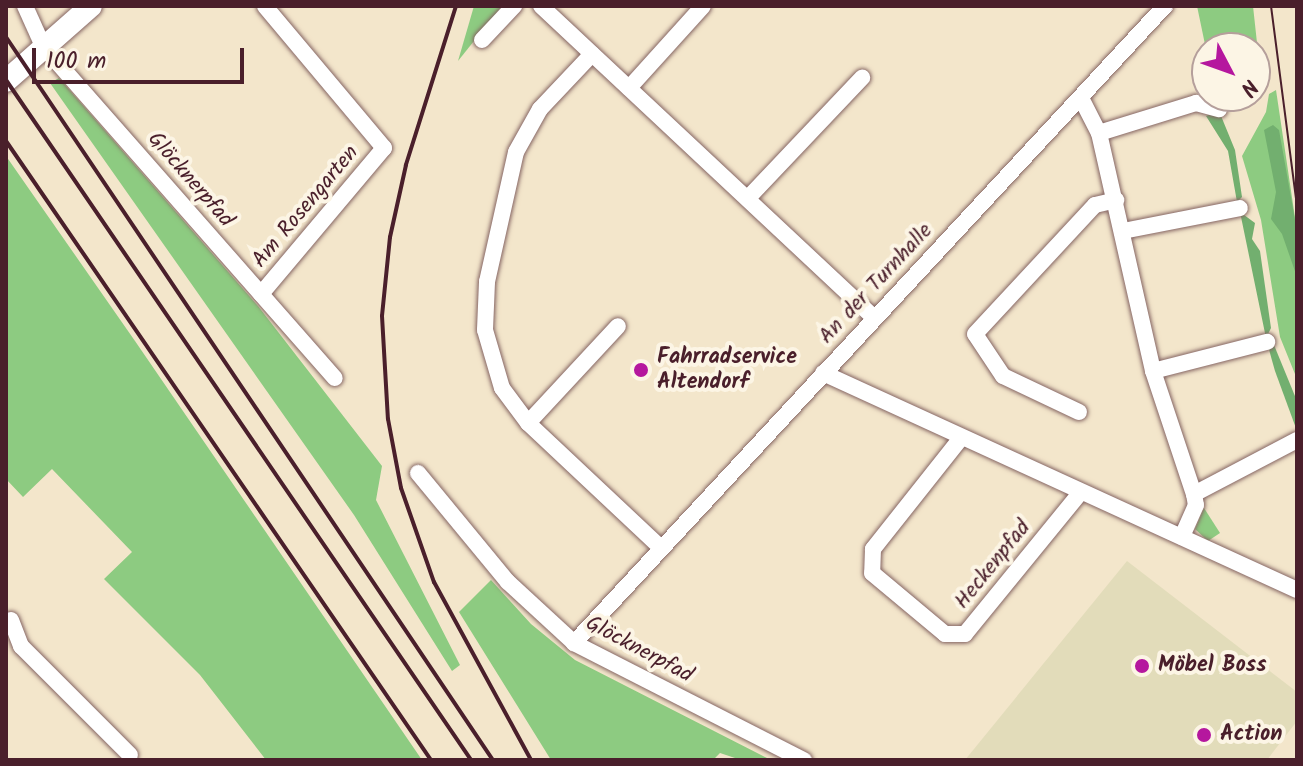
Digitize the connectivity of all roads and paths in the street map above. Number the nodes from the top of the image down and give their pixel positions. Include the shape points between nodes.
1 (25, 6) edge
2 (91, 6) edge
3 (265, 6) edge
4 (514, 6) edge
5 (541, 6) edge
6 (703, 6) edge
7 (1165, 6) edge
8 (482, 40) dead end
9 (43, 46) junction
10 (592, 54) junction
11 (862, 78) dead end
12 (6, 81) edge
13 (629, 88) junction
14 (1082, 100) junction
15 (1191, 105) edge
16 (1099, 133) junction
17 (748, 198) junction
18 (1116, 200) junction
19 (1240, 208) dead end
20 (1123, 231) junction
21 (261, 294) junction
22 (874, 318) junction
23 (618, 326) dead end
24 (1267, 342) dead end
25 (1153, 371) junction
26 (823, 373) junction
27 (335, 378) dead end
28 (1079, 412) dead end
29 (528, 423) junction
30 (961, 438) junction
31 (1297, 440) edge
32 (418, 473) dead end
33 (1081, 492) junction
34 (1194, 494) junction
35 (1182, 537) junction
36 (659, 546) junction
37 (1297, 590) edge
38 (11, 620) dead end
39 (574, 643) junction
40 (132, 753) edge
41 (804, 760) edge

1 - 9 street, Glöcknerpfad
2 - 9 street
3 - 21 street, Am Rosengarten via 384,148
4 - 8 street
5 - 10 street
6 - 13 street
7 - 14 street, An der Turnhalle
9 - 12 street
9 - 21 street, Glöcknerpfad
10 - 13 street
10 - 29 street via 525,130 487,282 485,330 492,361 502,388
11 - 17 street
13 - 17 street
14 - 16 street
14 - 22 street, An der Turnhalle
15 - 16 street
16 - 18 street
17 - 22 street
18 - 20 street
18 - 28 street via 1095,205 975,334 1003,376
19 - 20 street
20 - 25 street
21 - 27 street, Glöcknerpfad
22 - 26 street, An der Turnhalle
23 - 29 street
24 - 25 street
25 - 34 street
26 - 30 street
26 - 36 street, An der Turnhalle
29 - 36 street
30 - 33 street
30 - 33 street, Heckenpfad via 873,549 872,573 945,634 965,634
31 - 34 street
32 - 39 street, Glöcknerpfad via 508,582
33 - 35 street
34 - 35 street via 1196,505
35 - 37 street
36 - 39 street, An der Turnhalle
38 - 40 street via 21,646
39 - 41 street, Glöcknerpfad

